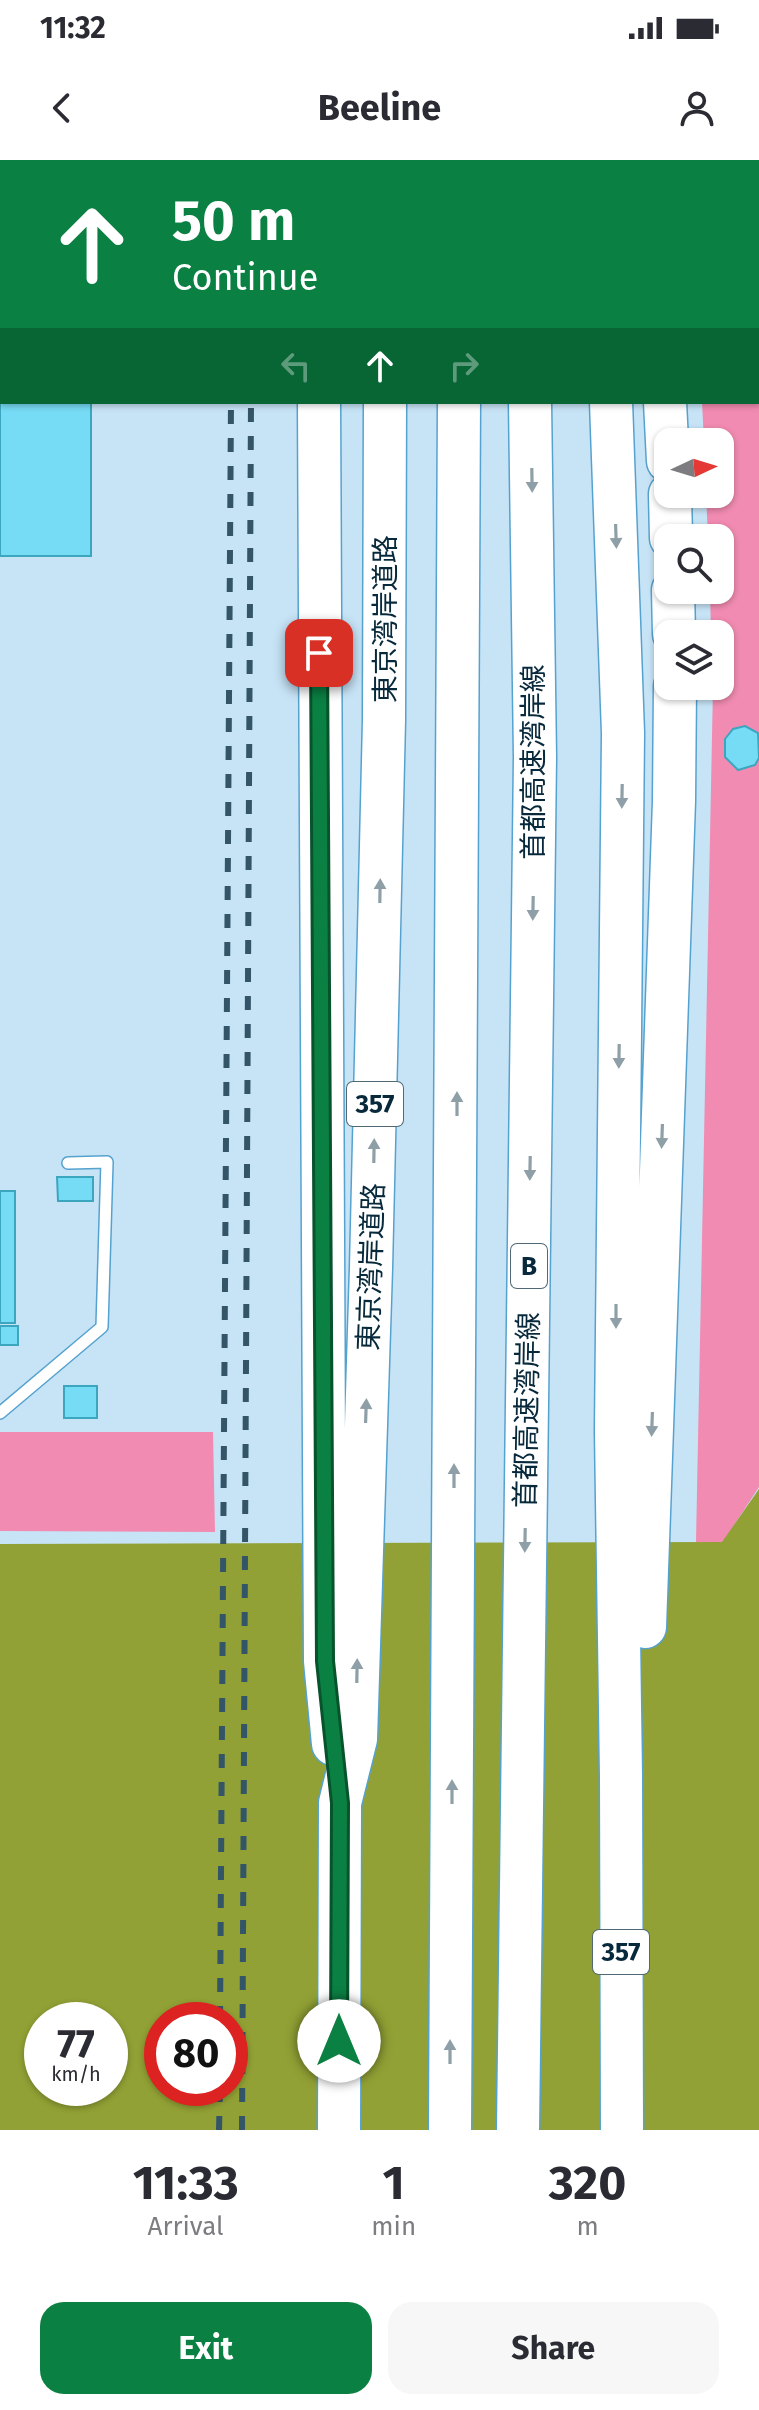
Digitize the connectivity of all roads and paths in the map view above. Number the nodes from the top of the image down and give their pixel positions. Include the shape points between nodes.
1 (319, 404) edge
2 (385, 404) edge
3 (459, 404) edge
4 (530, 404) edge
5 (611, 404) edge
6 (665, 404) edge
7 (666, 428) edge
8 (675, 700) edge
9 (68, 1163) dead end
10 (0, 1413) edge
11 (621, 1775) junction
12 (340, 1803) junction
13 (339, 2130) edge
14 (450, 2130) edge
15 (518, 2130) edge
16 (622, 2130) edge

1 - 12 highway, 357 via 325,1661
12 -> 2 highway, 東京湾岸道路 / 357 via 356,1739 384,720
14 -> 3 highway
4 -> 15 highway, 首都高速湾岸線 / B via 535,757
5 -> 11 highway, 357 via 623,733 616,1415
6 - 7 highway
8 -> 11 highway, 357 via 645,1624
9 - 10 lane via 107,1162 102,1327
11 - 16 highway, 357
12 - 13 highway, 東京湾岸道路 / 357

